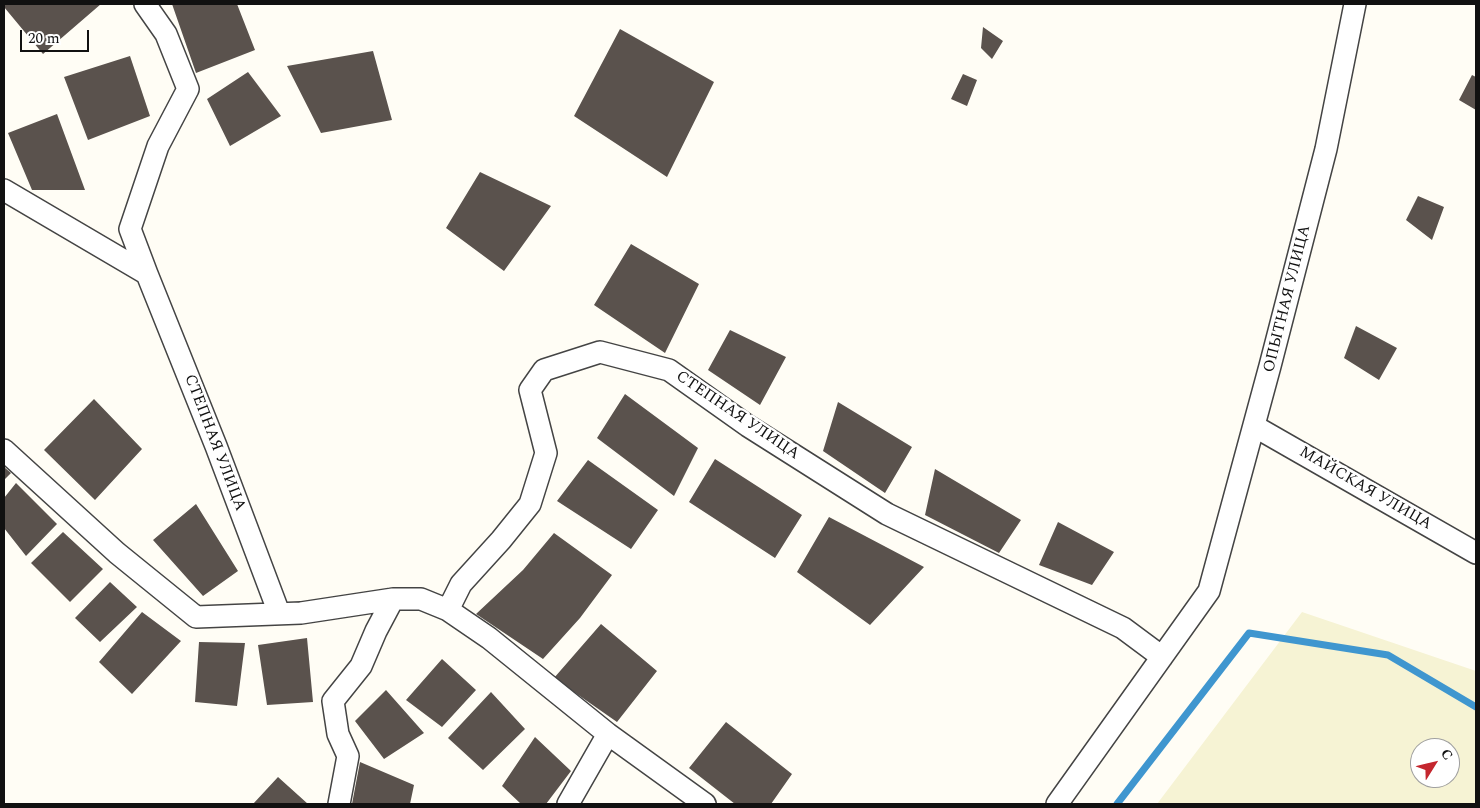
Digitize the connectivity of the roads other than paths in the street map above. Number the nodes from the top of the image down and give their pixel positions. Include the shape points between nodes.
1 (145, 4) edge
2 (1355, 4) edge
3 (4, 190) edge
4 (147, 274) junction
5 (1254, 426) junction
6 (4, 450) edge
7 (1476, 553) edge
8 (393, 599) junction
9 (448, 610) junction
10 (280, 613) junction
11 (1162, 657) junction
12 (608, 734) junction
13 (339, 804) edge
14 (568, 804) edge
15 (705, 804) edge
16 (1057, 804) edge

1 - 4 street, СТЕПНАЯ УЛИЦА via 166,34 188,89 158,146 130,229
2 - 5 street, ОПЫТНАЯ УЛИЦА via 1326,149
3 - 4 street
4 - 10 street, СТЕПНАЯ УЛИЦА
5 - 7 street, МАЙСКАЯ УЛИЦА
5 - 11 street, ОПЫТНАЯ УЛИЦА via 1209,591
6 - 10 street via 117,553 196,616
8 - 9 street via 421,599
8 - 10 street
8 - 13 street via 362,666 333,701 338,734 348,756
9 - 11 street, СТЕПНАЯ УЛИЦА via 461,584 530,504 546,453 530,390 544,370 600,352 669,370 748,426 887,514 1123,628
9 - 12 street via 489,638
11 - 16 street
12 - 14 street
12 - 15 street

